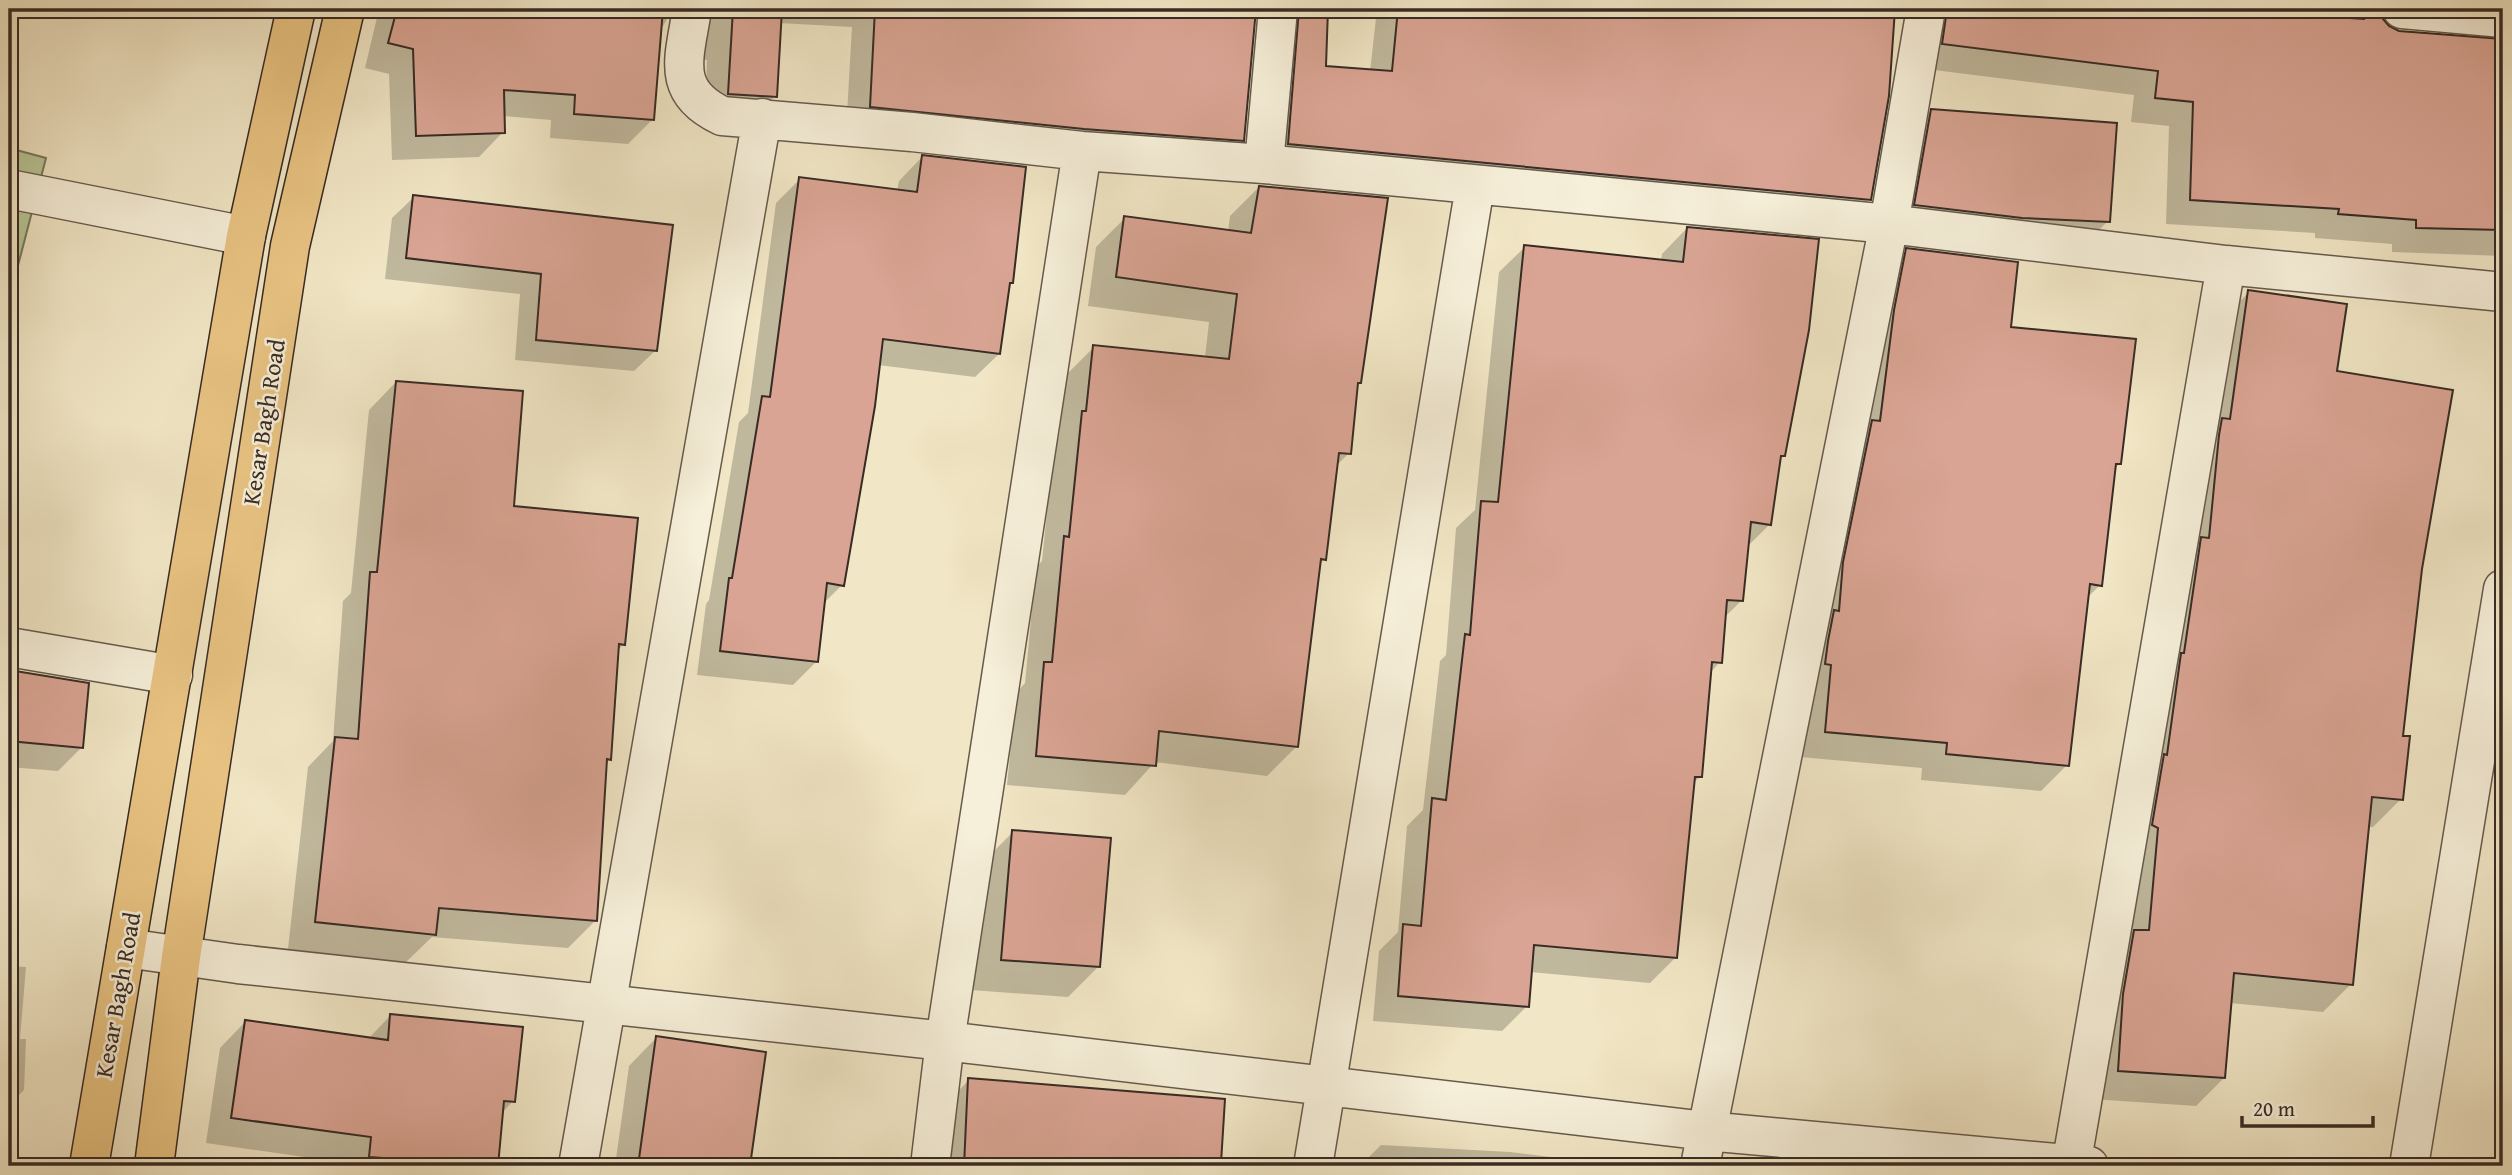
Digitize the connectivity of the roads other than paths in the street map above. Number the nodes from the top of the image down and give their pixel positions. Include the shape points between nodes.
1 (296, 9) edge
2 (345, 9) edge
3 (692, 9) edge
4 (1278, 9) edge
5 (1926, 9) edge
6 (2402, 9) edge
7 (2503, 18) edge
8 (762, 118) junction
9 (1082, 151) junction
10 (1264, 164) junction
11 (1475, 186) junction
12 (9, 189) edge
13 (1889, 224) junction
14 (246, 236) junction
15 (2226, 265) junction
16 (2503, 292) edge
17 (2503, 589) edge
18 (9, 646) edge
19 (173, 675) junction
20 (126, 948) junction
21 (181, 957) junction
22 (609, 1003) junction
23 (945, 1041) junction
24 (1326, 1085) junction
25 (1703, 1149) edge
26 (89, 1166) edge
27 (154, 1166) edge
28 (578, 1166) edge
29 (930, 1166) edge
30 (1312, 1166) edge
31 (2077, 1166) edge
32 (2409, 1166) edge

1 - 14 main road, Kesar Bagh Road
2 - 21 main road, Kesar Bagh Road via 290,246
3 - 8 street via 683,68 690,91 699,105 722,116
4 - 10 street
5 - 13 street
6 - 7 street
8 - 9 street
8 - 22 street
9 - 10 street
9 - 23 street
10 - 11 street
11 - 13 street
11 - 24 street
12 - 14 street
13 - 15 street
13 - 25 street
14 - 19 main road, Kesar Bagh Road
15 - 16 street
15 - 31 street
17 - 32 street
18 - 19 street
19 - 20 main road, Kesar Bagh Road
20 - 21 street
20 - 26 main road, Kesar Bagh Road
21 - 22 street
21 - 27 main road
22 - 23 street
22 - 28 street
23 - 24 street
23 - 29 street
24 - 25 street
24 - 30 street
25 - 31 street

